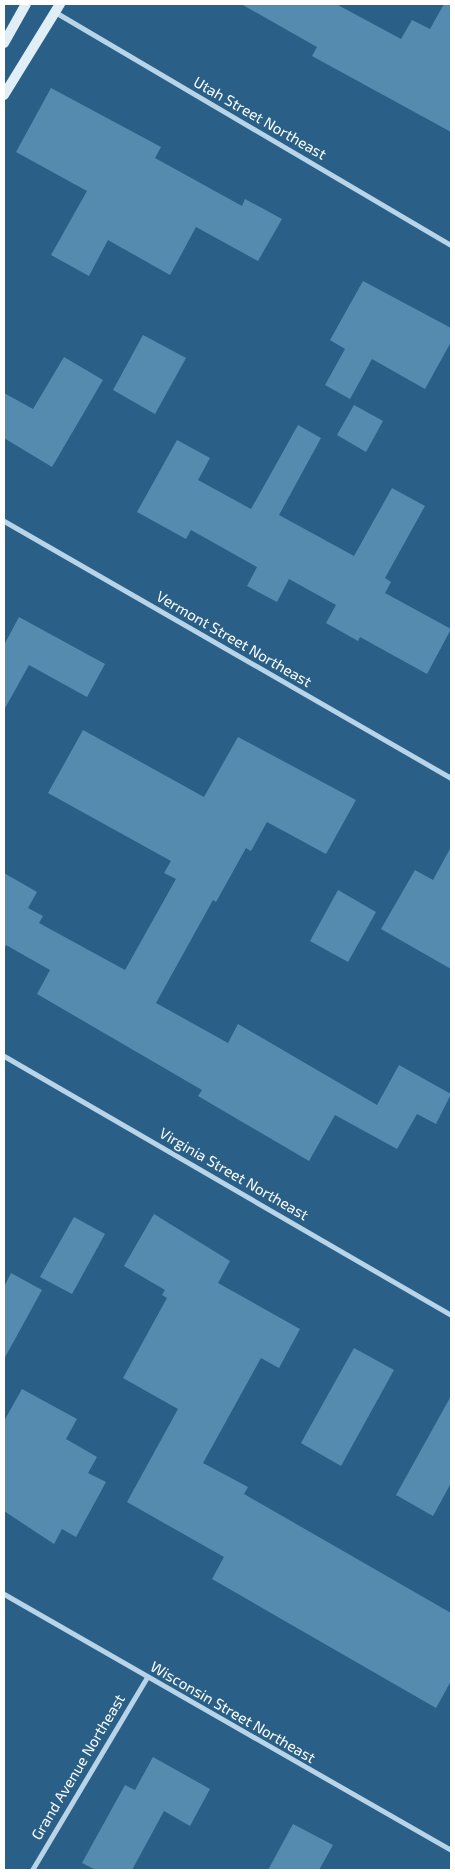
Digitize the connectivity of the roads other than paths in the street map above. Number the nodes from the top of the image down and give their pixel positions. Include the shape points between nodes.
1 (26, 4) edge
2 (57, 8) edge
3 (4, 43) edge
4 (4, 95) edge
5 (451, 245) edge
6 (4, 521) edge
7 (451, 778) edge
8 (4, 1056) edge
9 (451, 1315) edge
10 (4, 1594) edge
11 (146, 1677) junction
12 (451, 1850) edge
13 (32, 1870) edge

1 - 3 street
2 - 4 street
2 - 5 street, Utah Street Northeast
6 - 7 street, Vermont Street Northeast
8 - 9 street, Virginia Street Northeast
10 - 11 street, Wisconsin Street Northeast
11 - 12 street, Wisconsin Street Northeast
11 - 13 street, Grand Avenue Northeast

